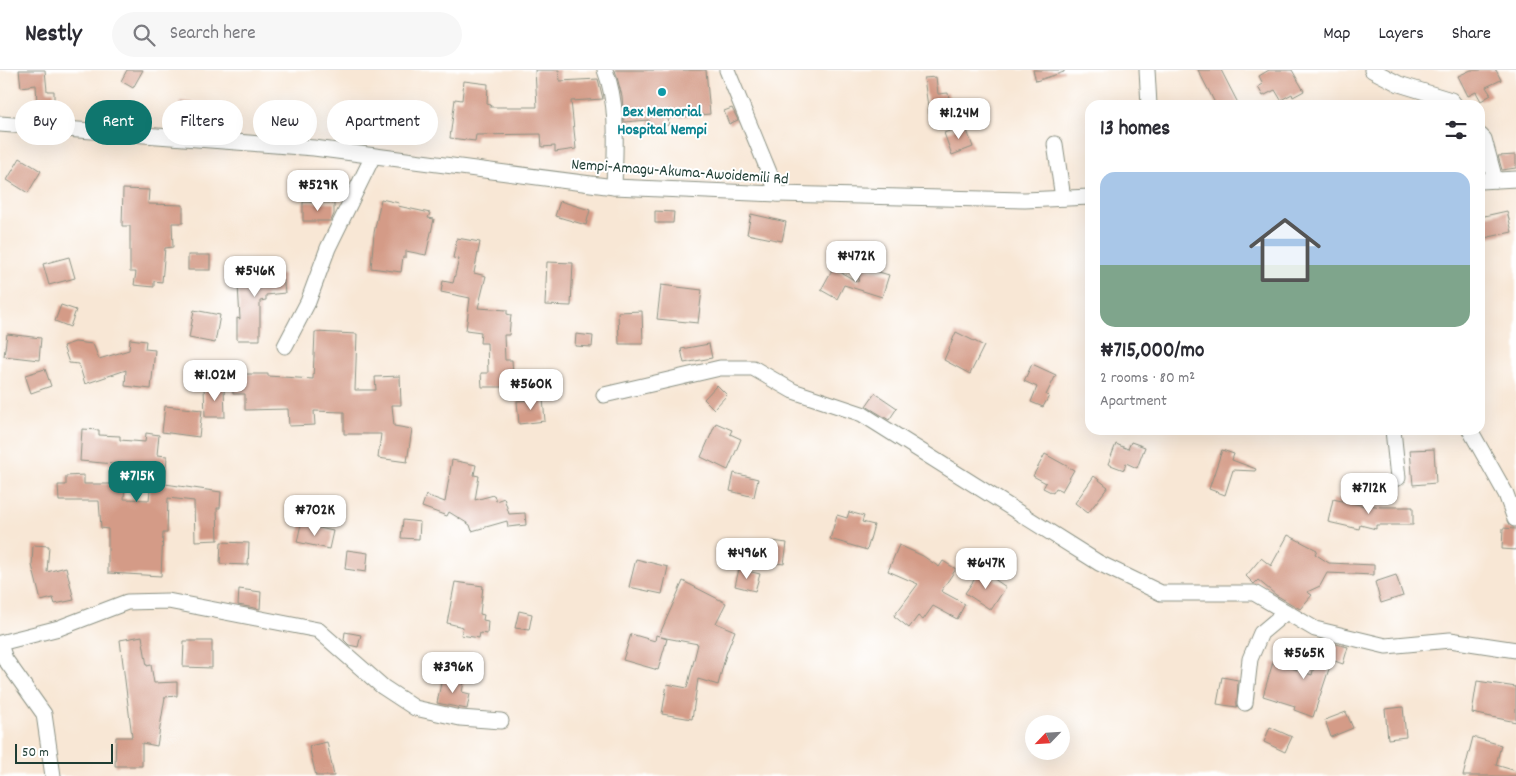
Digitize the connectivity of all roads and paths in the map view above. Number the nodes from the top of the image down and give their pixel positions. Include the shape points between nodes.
1 (605, 70) edge
2 (727, 70) edge
3 (1147, 70) edge
4 (1372, 70) edge
5 (1149, 100) edge
6 (1451, 100) edge
7 (0, 124) edge
8 (1055, 144) dead end
9 (1485, 150) edge
10 (373, 156) junction
11 (1516, 179) edge
12 (1488, 181) edge
13 (614, 187) junction
14 (778, 194) junction
15 (1085, 197) edge
16 (1063, 198) junction
17 (285, 346) dead end
18 (604, 395) dead end
19 (1394, 435) edge
20 (1473, 435) edge
21 (1398, 478) dead end
22 (1515, 519) edge
23 (1286, 612) junction
24 (0, 644) edge
25 (1516, 650) edge
26 (1245, 703) dead end
27 (501, 721) dead end
28 (53, 776) edge

1 - 13 street via 610,82 615,136
2 - 14 street
3 - 5 street
4 - 6 street via 1399,84
7 - 10 street, Nempi-Amagu-Akuma-Awoidemili Rd via 314,148
8 - 16 street
9 - 12 street
10 - 13 street, Nempi-Amagu-Akuma-Awoidemili Rd
10 - 17 street
11 - 12 street
13 - 14 street, Nempi-Amagu-Akuma-Awoidemili Rd
14 - 16 street, Nempi-Amagu-Akuma-Awoidemili Rd via 1015,200
15 - 16 street, Nempi-Amagu-Akuma-Awoidemili Rd
18 - 23 street via 720,368 753,368 793,391 862,414 1099,564 1161,593 1254,592
19 - 21 street
20 - 22 street via 1506,494
23 - 25 street via 1314,629 1386,646 1450,640
23 - 26 street via 1261,633 1250,659
24 - 27 street via 59,628 127,602 168,601 318,630 383,687 415,708 460,718
24 - 28 street via 5,659 44,714

